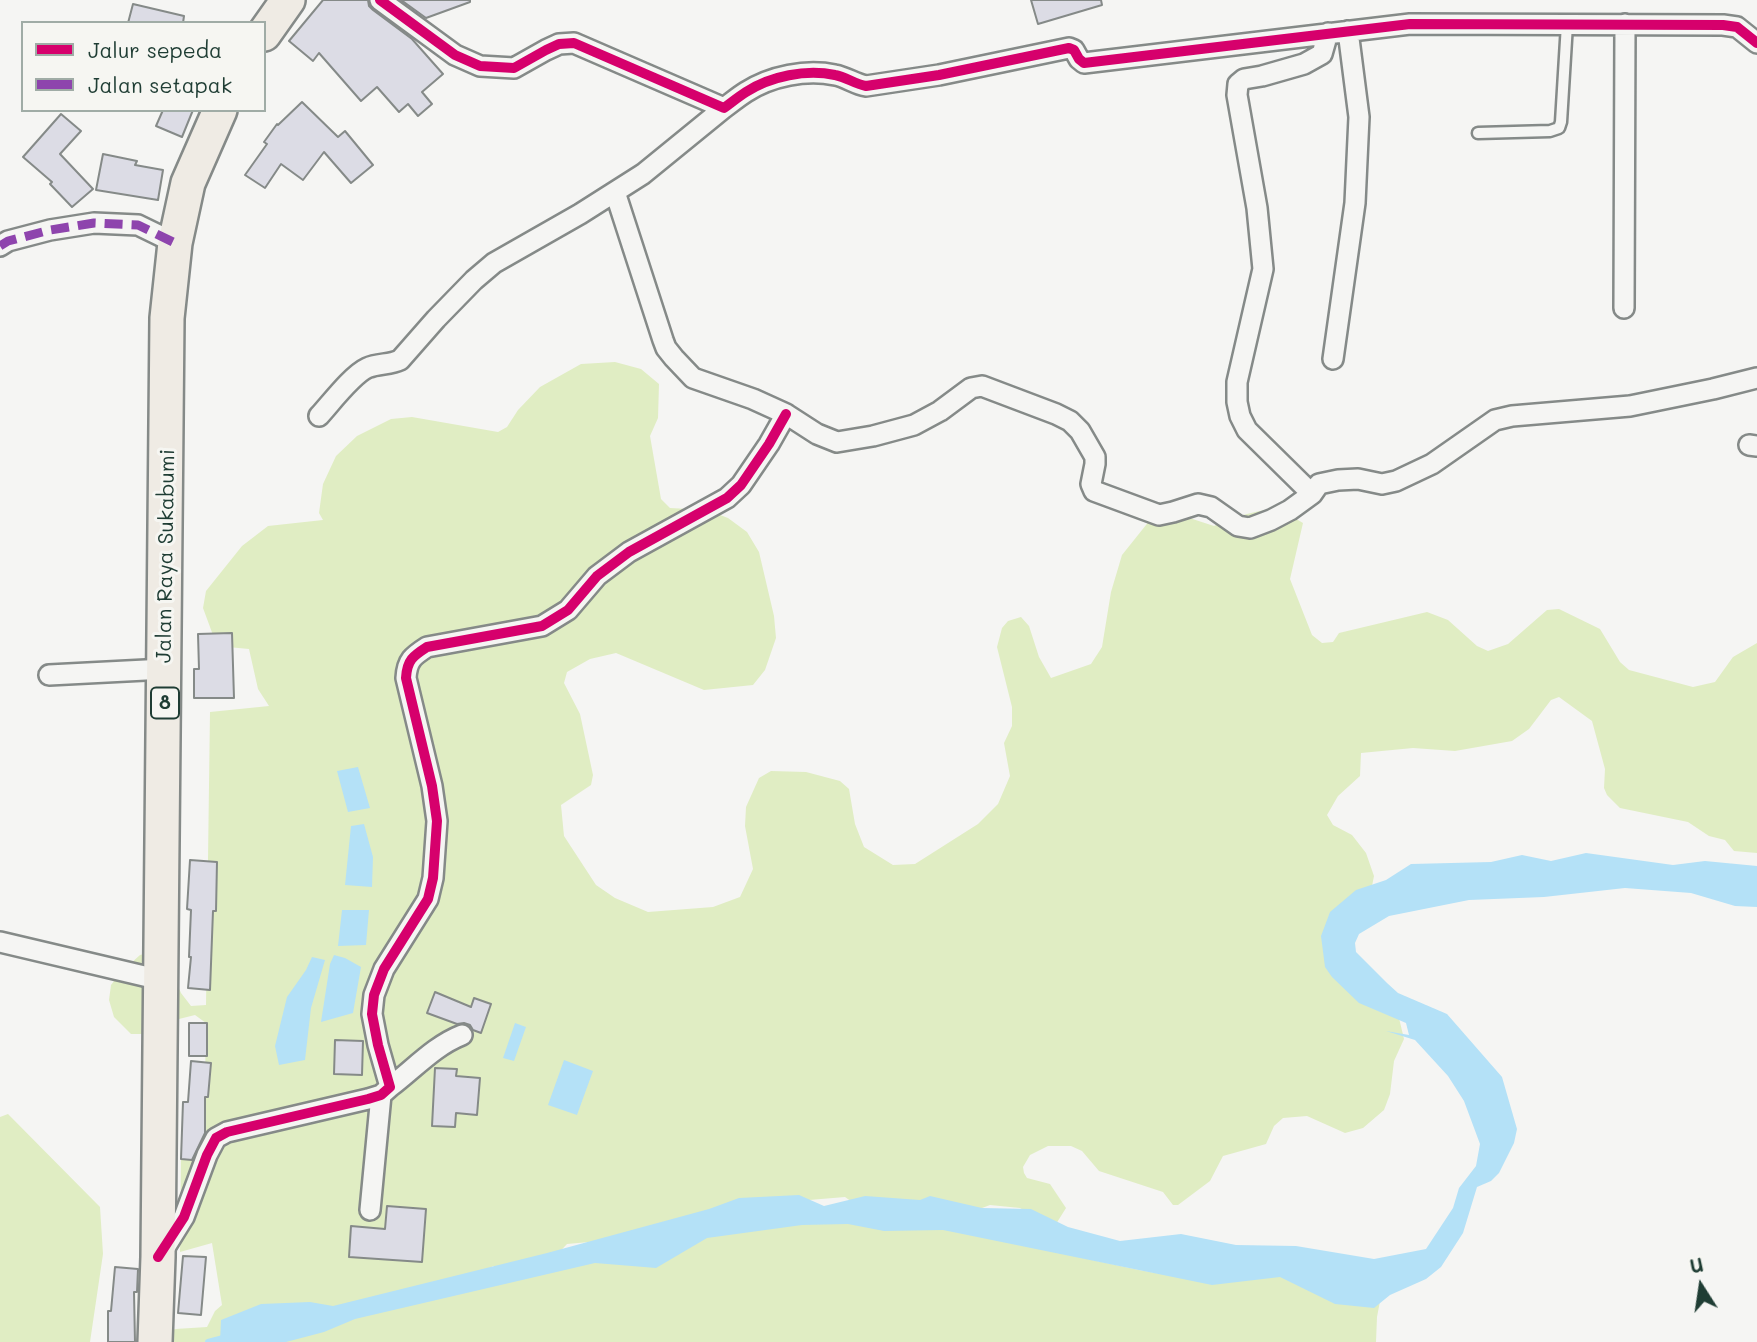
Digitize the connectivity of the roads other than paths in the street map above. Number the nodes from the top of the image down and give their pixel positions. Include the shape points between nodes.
1 (289, 0) edge
2 (380, 0) edge
3 (1567, 24) junction
4 (1625, 24) junction
5 (266, 31) edge
6 (1348, 31) junction
7 (1328, 33) junction
8 (1757, 43) edge
9 (724, 108) junction
10 (219, 112) edge
11 (1478, 133) dead end
12 (615, 192) junction
13 (175, 243) junction
14 (0, 246) edge
15 (1624, 307) dead end
16 (1333, 359) dead end
17 (1757, 378) edge
18 (786, 414) junction
19 (319, 416) dead end
20 (1312, 494) junction
21 (165, 669) junction
22 (49, 675) dead end
23 (0, 942) edge
24 (161, 980) junction
25 (462, 1035) dead end
26 (385, 1091) junction
27 (370, 1210) dead end
28 (159, 1258) junction
29 (155, 1342) edge

1 - 5 highway
2 - 9 street via 455,55 480,66 514,68 559,44 574,43
3 - 4 street
3 - 6 street via 1410,24
3 - 11 lane via 1559,128
4 - 8 street via 1723,24 1737,27
4 - 15 street
6 - 7 street
6 - 16 street via 1359,117 1355,203
7 - 9 street via 1084,64 1069,48 866,86 823,73 802,74 766,83
7 - 20 street via 1322,54 1304,64 1244,79 1237,95 1263,269 1237,382 1237,402 1247,430
9 - 12 street
10 - 13 highway, Jalan Raya Sukabumi / 8 via 188,183
12 - 18 street via 666,348 693,378
12 - 19 street via 494,263 400,360 357,374
13 - 14 street via 138,225 94,223 50,230
13 - 21 highway, Jalan Raya Sukabumi / 8 via 167,318
17 - 20 street via 1630,406 1495,420 1432,464 1396,481 1338,480 1319,484
18 - 20 street via 837,442 914,425 971,388 982,386 1070,421 1095,457 1094,491 1158,515 1198,504 1250,528
18 - 26 street via 741,485 727,498 629,552 597,576 555,619 542,626 427,647 407,666 438,821 428,899 383,969 374,995 372,1014
21 - 22 street
21 - 24 highway, Jalan Raya Sukabumi / 8
23 - 24 street
24 - 28 highway, Jalan Raya Sukabumi / 8
25 - 26 street via 433,1050
26 - 27 street
26 - 28 street via 227,1132 216,1139 184,1217
28 - 29 highway, Jalan Raya Sukabumi / 8

